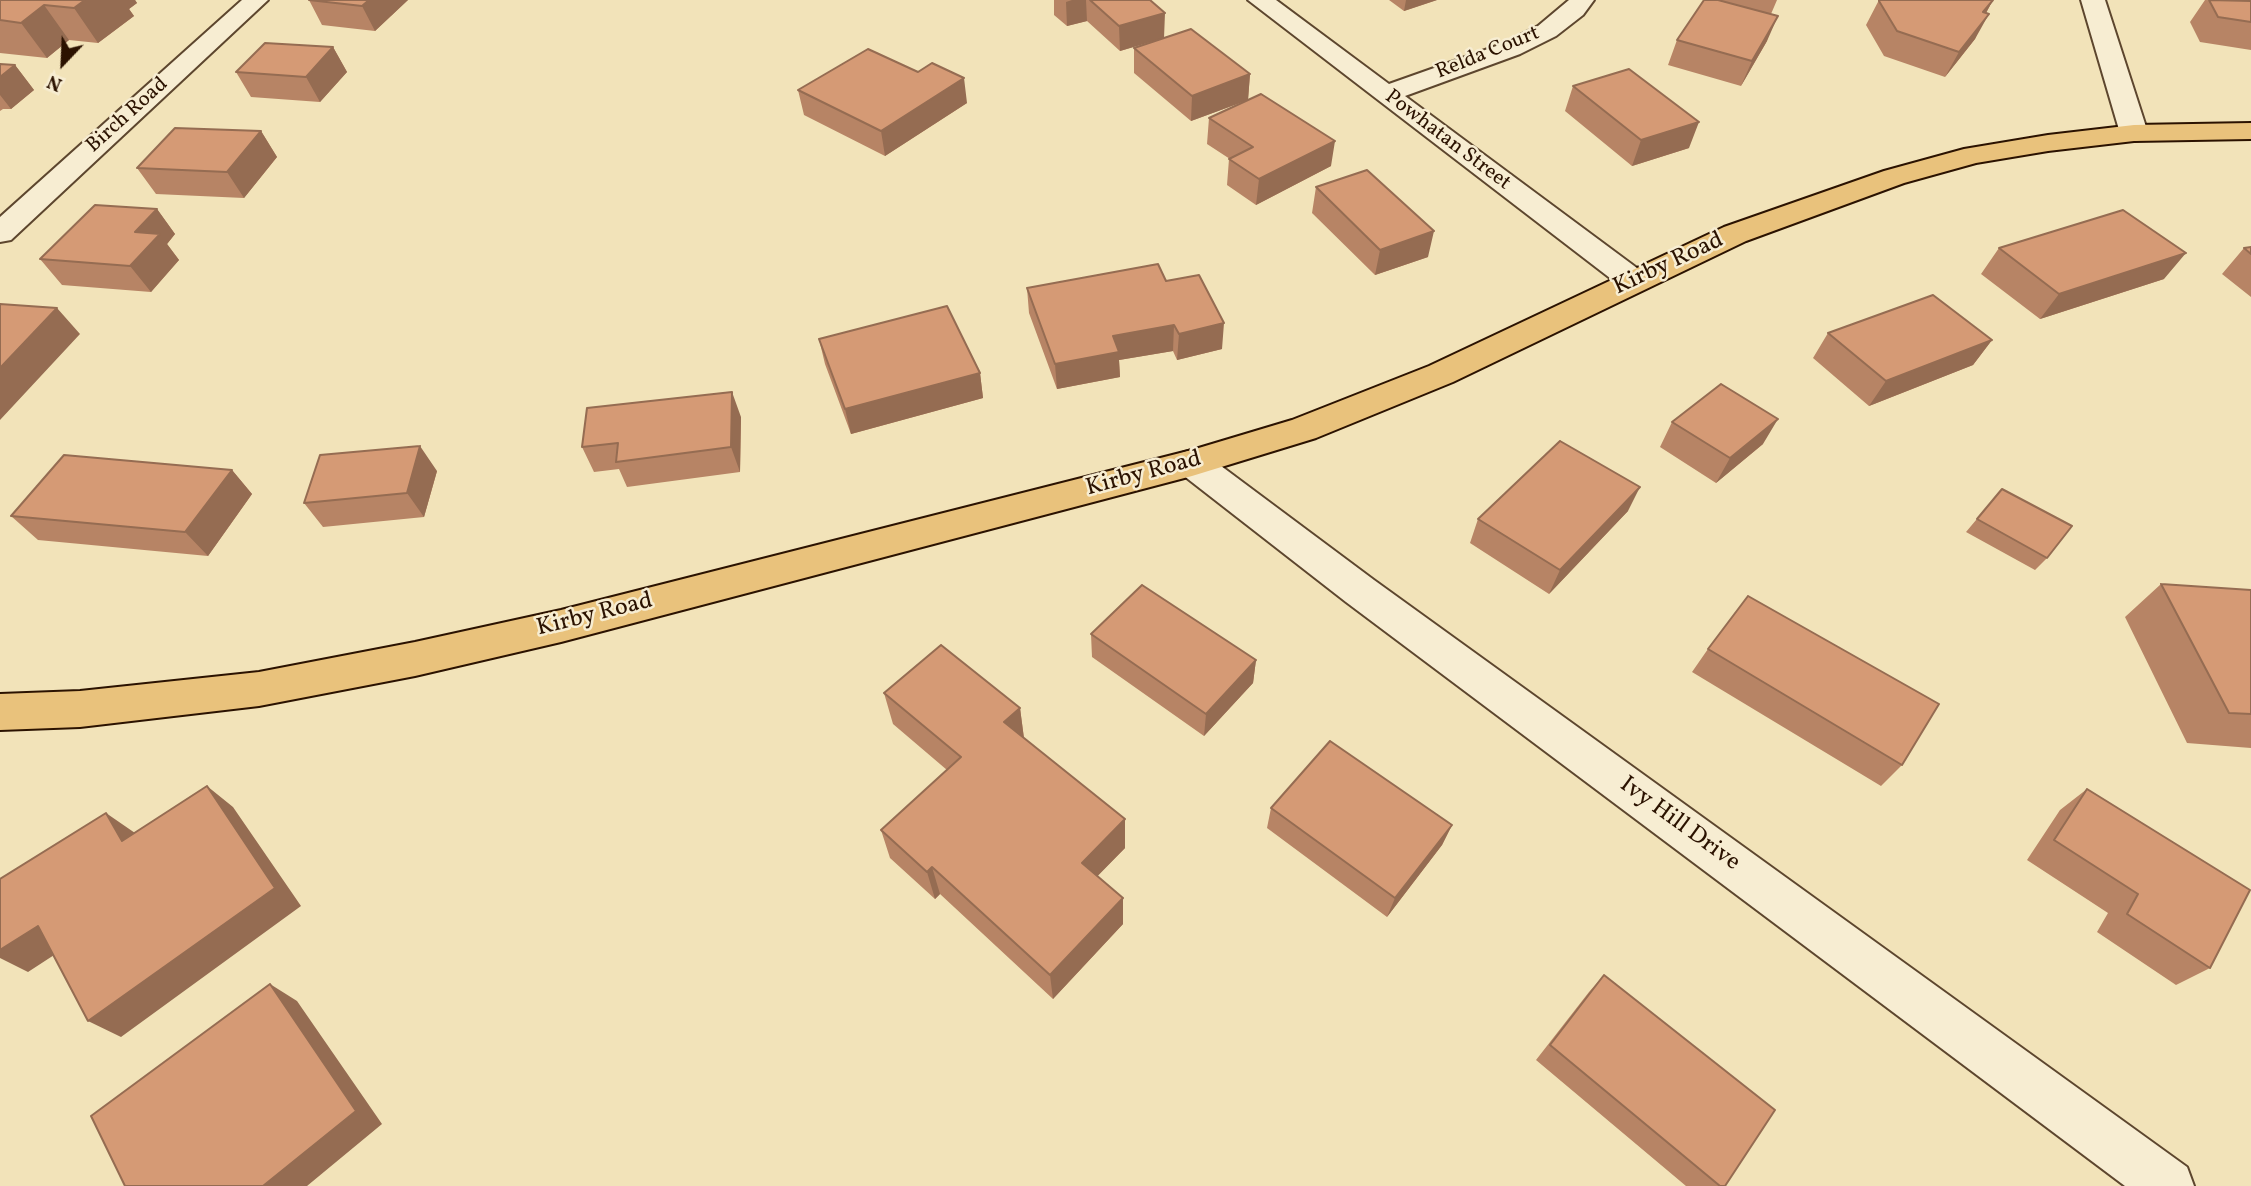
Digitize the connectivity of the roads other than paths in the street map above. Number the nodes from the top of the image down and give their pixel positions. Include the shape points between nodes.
1 (256, 0) edge
2 (1260, 0) edge
3 (1582, 0) edge
4 (2094, 0) edge
5 (1385, 94) junction
6 (2251, 131) edge
7 (2134, 133) junction
8 (0, 233) edge
9 (1634, 281) junction
10 (1192, 463) junction
11 (0, 712) edge
12 (2168, 1186) edge

1 - 8 street, Birch Road
2 - 5 street, Powhatan Street
3 - 5 street, Relda Court via 1547,31 1511,49
4 - 7 street
5 - 9 street, Powhatan Street
6 - 7 main road, Kirby Road
7 - 9 main road, Kirby Road via 1974,155 1894,177 1735,234
9 - 10 main road, Kirby Road via 1441,374 1304,429
10 - 11 main road, Kirby Road via 561,626 415,659 259,689 80,709
10 - 12 street, Ivy Hill Drive

